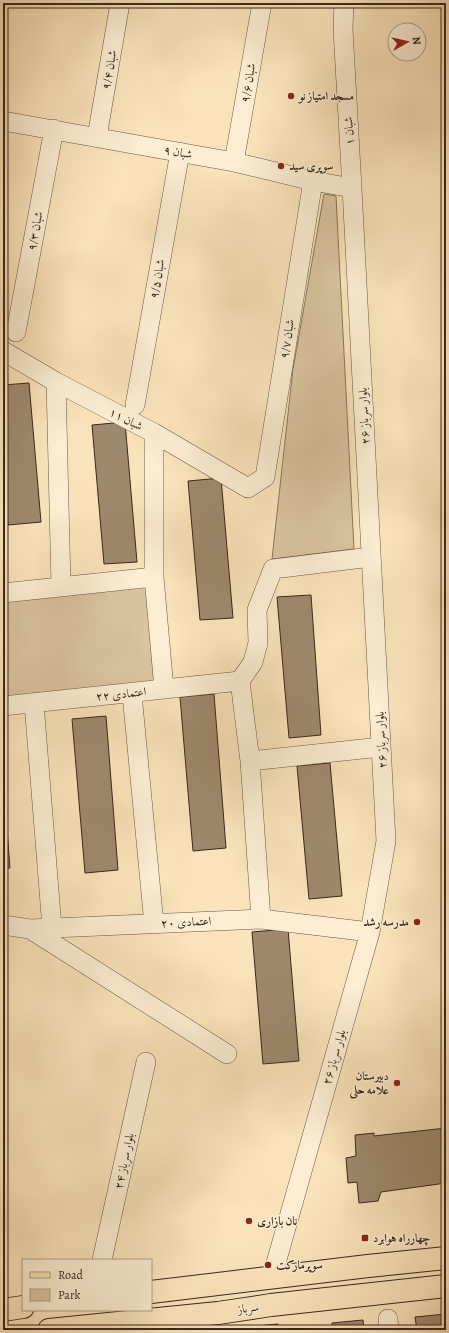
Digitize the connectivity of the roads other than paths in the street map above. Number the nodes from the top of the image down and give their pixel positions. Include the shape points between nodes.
1 (120, 3) edge
2 (262, 3) edge
3 (344, 3) edge
4 (3, 121) edge
5 (54, 130) junction
6 (97, 137) junction
7 (180, 152) junction
8 (234, 162) junction
9 (313, 181) junction
10 (352, 188) junction
11 (16, 332) dead end
12 (3, 351) edge
13 (56, 382) junction
14 (135, 405) dead end
15 (154, 433) junction
16 (248, 488) joint
17 (371, 558) junction
18 (154, 577) junction
19 (61, 586) junction
20 (3, 593) edge
21 (240, 682) junction
22 (164, 689) junction
23 (132, 694) junction
24 (34, 703) junction
25 (3, 706) edge
26 (381, 747) junction
27 (250, 762) junction
28 (261, 919) junction
29 (154, 924) junction
30 (3, 925) edge
31 (52, 928) junction
32 (30, 929) junction
33 (370, 932) junction
34 (227, 1054) dead end
35 (146, 1062) dead end
36 (446, 1258) edge
37 (102, 1259) edge
38 (272, 1277) junction
39 (446, 1286) edge
40 (152, 1292) edge
41 (22, 1307) edge
42 (3, 1310) edge
43 (49, 1330) edge

1 - 6 street, ۹/۴ شبان
2 - 8 street, ۹/۶ شبان
3 - 10 street, ۱ شبان via 343,29
4 - 5 street, ۹ شبان
5 - 6 street, ۹ شبان
5 - 11 street, ۹/۳ شبان
6 - 7 street, ۹ شبان
7 - 8 street, ۹ شبان
7 - 14 street, ۹/۵ شبان
8 - 9 street, ۹ شبان
9 - 10 street, ۹ شبان
9 - 16 street, ۹/۷ شبان via 265,477
10 - 17 street, ۲۶ بلوار سرباز
12 - 13 street, ۱۱ شبان
13 - 15 street, ۱۱ شبان
13 - 19 street
15 - 16 street, ۱۱ شبان
15 - 18 street
17 - 21 street via 272,568 257,610 258,643 253,662
17 - 26 street, ۲۶ بلوار سرباز
18 - 19 street
18 - 22 street
19 - 20 street
21 - 22 street, ۲۲ اعتمادی
21 - 27 street
22 - 23 street, ۲۲ اعتمادی
23 - 24 street, ۲۲ اعتمادی
23 - 29 street
24 - 25 street, ۲۲ اعتمادی
24 - 31 street
26 - 27 street
26 - 33 street, ۲۶ بلوار سرباز via 386,841
27 - 28 street
28 - 29 street, ۲۰ اعتمادی
28 - 33 street, ۲۰ اعتمادی
29 - 31 street, ۲۰ اعتمادی
30 - 32 street, ۲۰ اعتمادی
31 - 32 street, ۲۰ اعتمادی
32 - 34 street
33 - 38 street, ۲۶ بلوار سرباز
35 - 37 street, ۲۴ بلوار سرباز
36 - 38 main road
38 - 40 main road
39 - 43 main road, سرباز
41 - 42 main road

